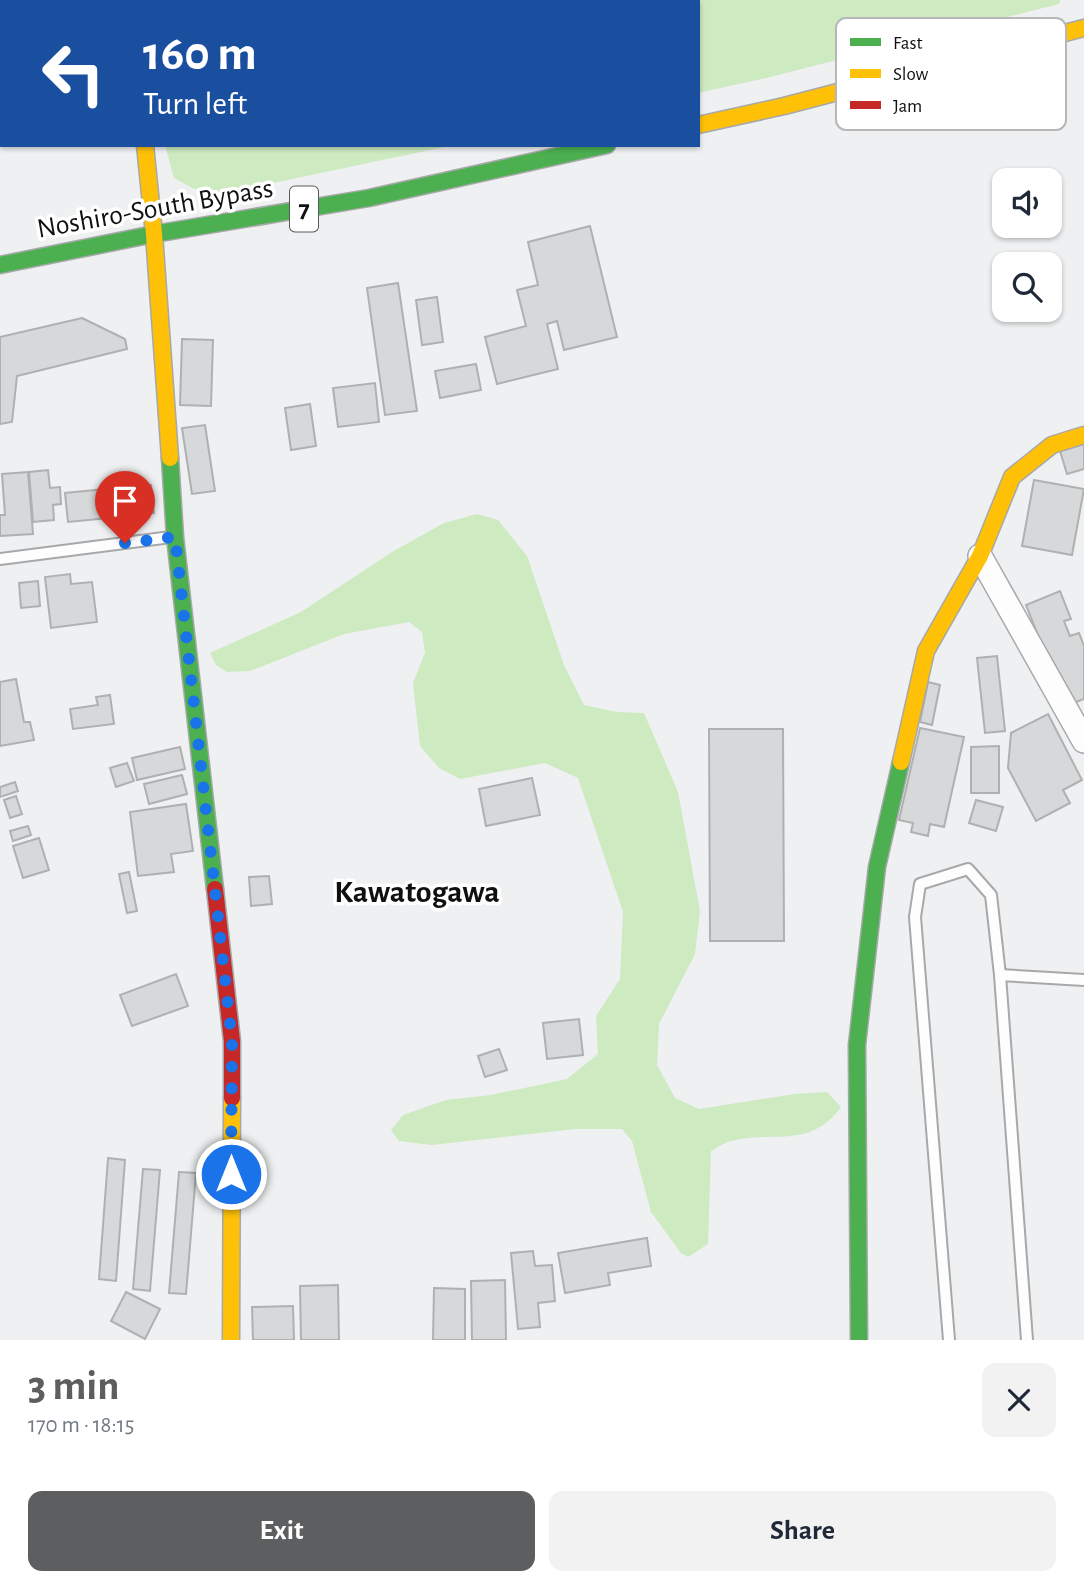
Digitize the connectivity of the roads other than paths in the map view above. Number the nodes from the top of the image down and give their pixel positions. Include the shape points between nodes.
1 (1084, 28) edge
2 (1066, 33) edge
3 (836, 92) edge
4 (700, 125) edge
5 (145, 147) edge
6 (598, 147) edge
7 (154, 234) junction
8 (0, 265) edge
9 (1084, 435) edge
10 (175, 537) junction
11 (981, 556) junction
12 (0, 559) edge
13 (1084, 741) edge
14 (1000, 975) junction
15 (1084, 979) edge
16 (231, 1340) edge
17 (859, 1340) edge
18 (949, 1340) edge
19 (1027, 1340) edge

1 - 2 main road
3 - 4 main road
5 - 7 main road
6 - 7 main road, Noshiro-South Bypass / 7 via 369,198
7 - 8 main road, Noshiro-South Bypass / 7
7 - 10 main road
9 - 11 main road via 1052,446 1013,477
10 - 12 lane
10 - 16 main road via 232,1041
11 - 13 street
11 - 17 main road via 926,651 877,867 857,1045
14 - 15 lane
14 - 18 lane via 991,895 968,869 920,884 915,917
14 - 19 lane

